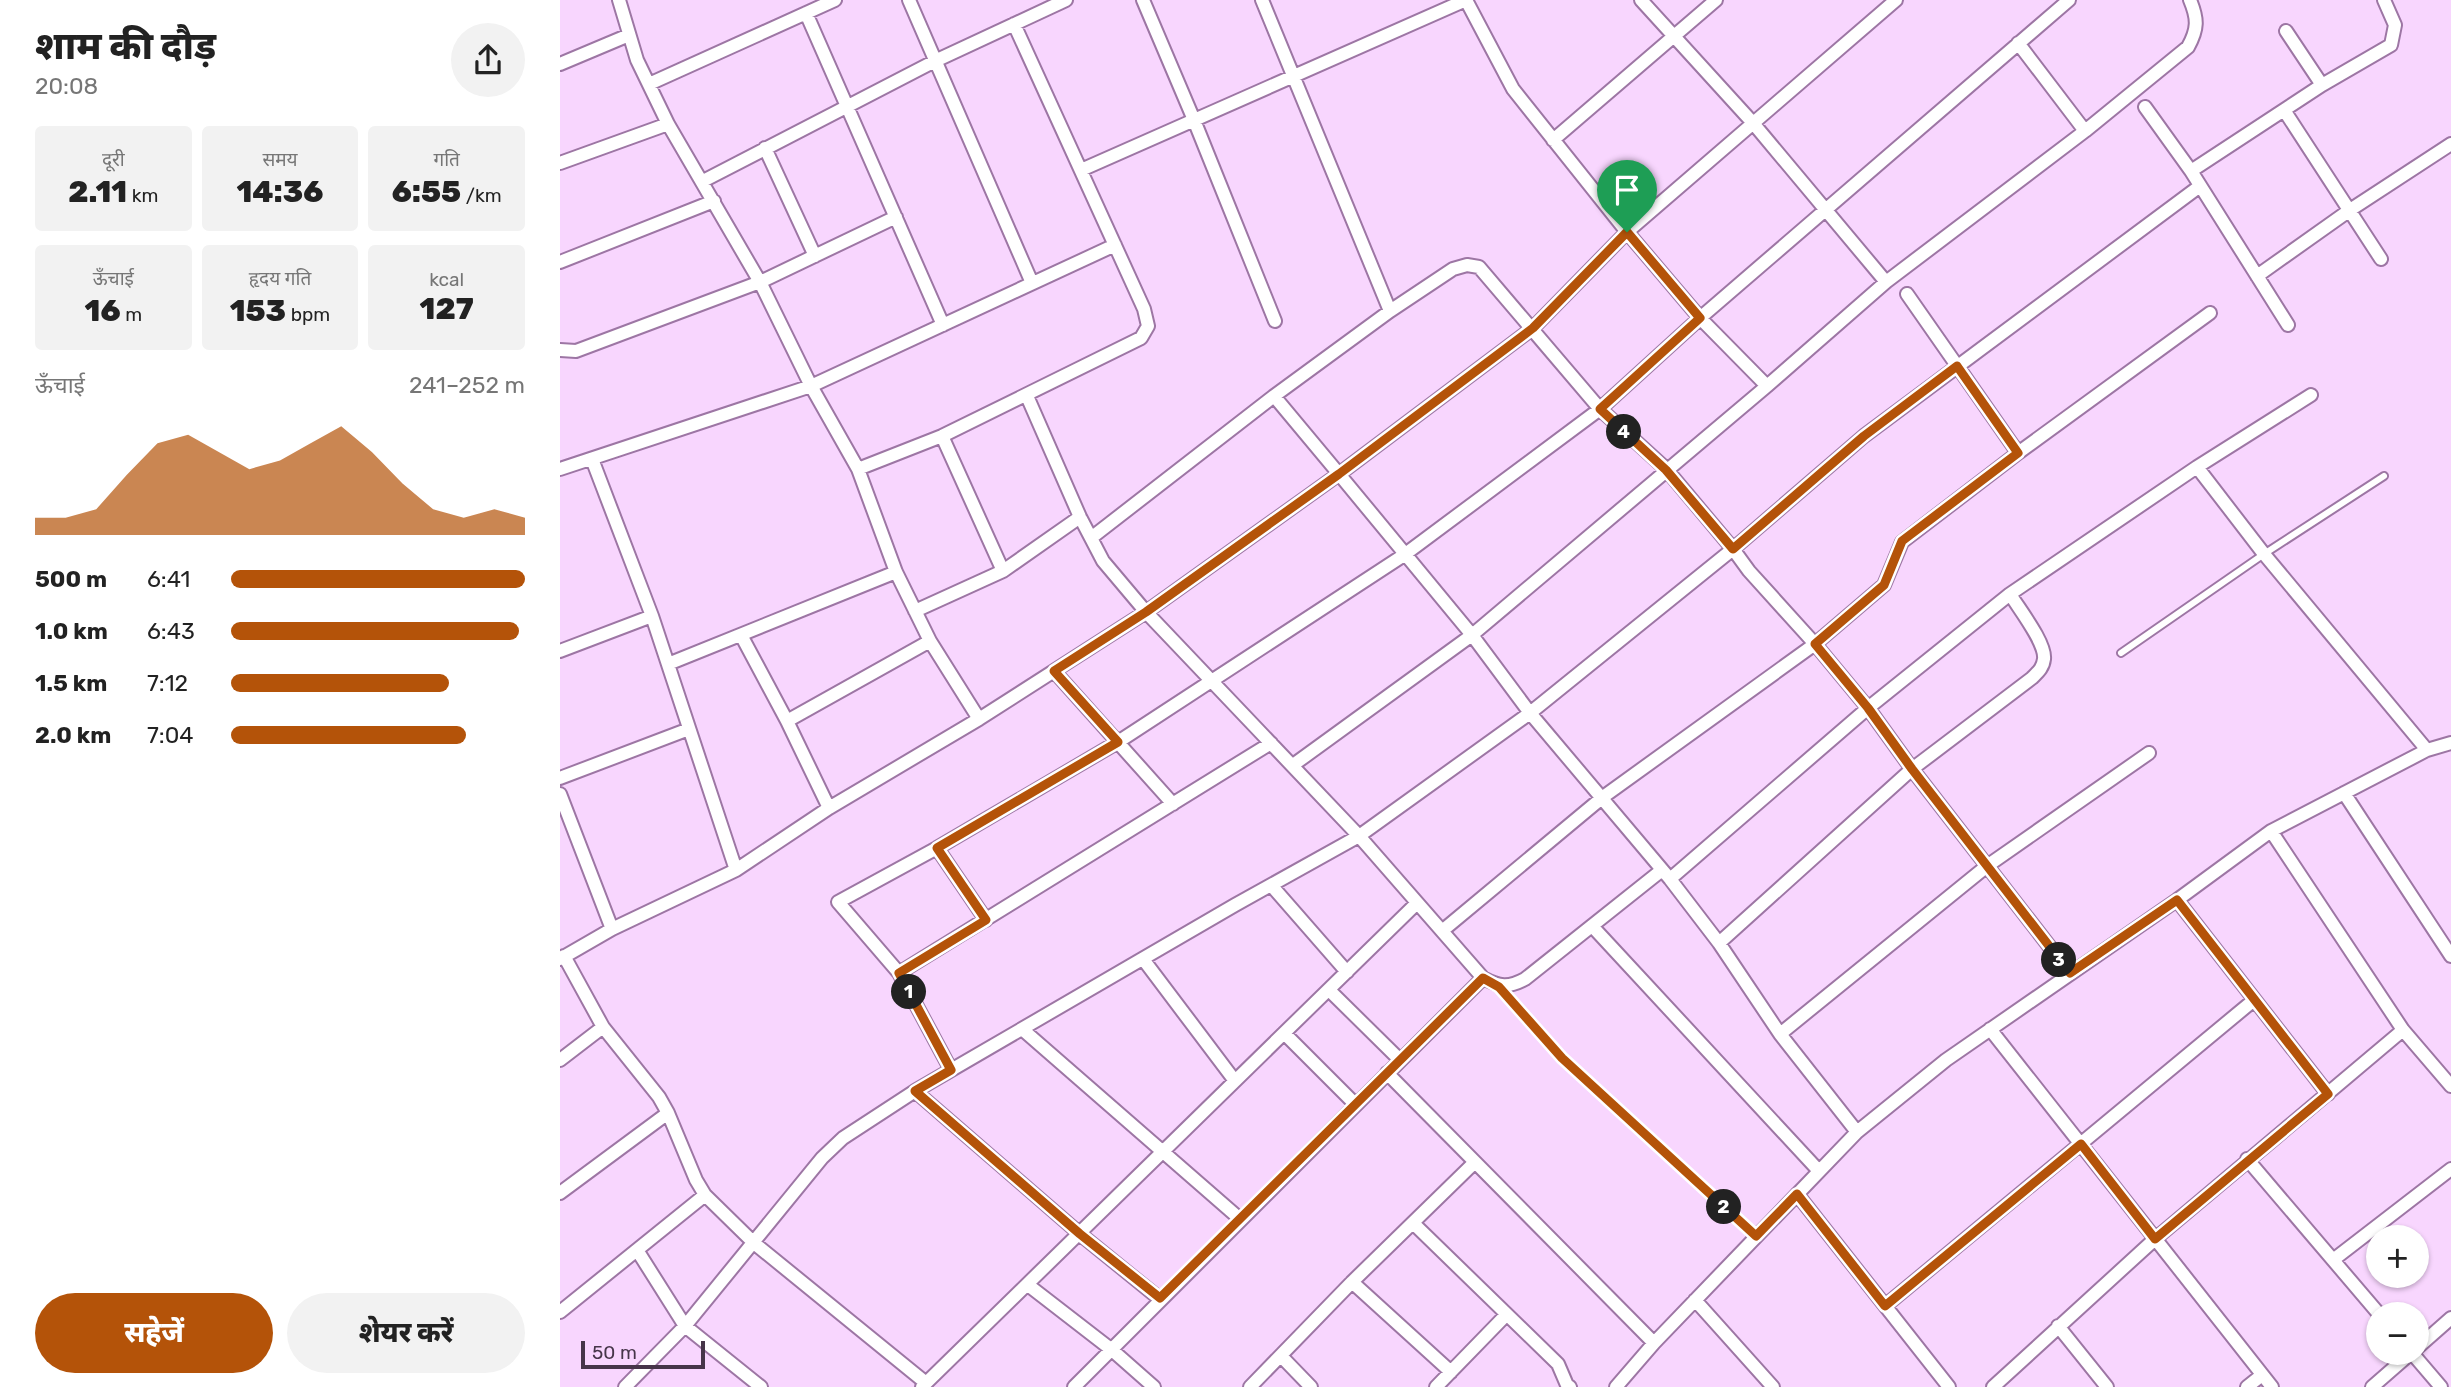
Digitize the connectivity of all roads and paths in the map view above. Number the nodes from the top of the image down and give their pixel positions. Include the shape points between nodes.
1 (619, 0) edge
2 (835, 0) edge
3 (909, 0) edge
4 (1066, 0) edge
5 (1143, 0) edge
6 (1262, 0) edge
7 (1466, 0) edge
8 (1641, 0) edge
9 (1716, 0) edge
10 (1896, 0) edge
11 (2069, 0) edge
12 (2190, 0) edge
13 (2384, 0) edge
14 (806, 13) junction
15 (1014, 24) junction
16 (2286, 31) dead end
17 (629, 35) junction
18 (1672, 35) junction
19 (2018, 43) junction
20 (935, 61) junction
21 (560, 64) edge
22 (1293, 76) junction
23 (649, 83) junction
24 (2322, 85) junction
25 (847, 106) junction
26 (2144, 107) dead end
27 (2284, 110) junction
28 (1194, 120) junction
29 (668, 124) junction
30 (1753, 124) junction
31 (2085, 131) junction
32 (1553, 140) junction
33 (2451, 144) edge
34 (765, 148) junction
35 (560, 163) edge
36 (1081, 170) junction
37 (2191, 171) junction
38 (703, 180) junction
39 (2200, 186) junction
40 (714, 201) junction
41 (1825, 210) junction
42 (2350, 210) junction
43 (896, 217) junction
44 (1627, 232) junction
45 (1115, 245) junction
46 (815, 256) junction
47 (2381, 259) dead end
48 (560, 262) edge
49 (2257, 275) junction
50 (760, 282) junction
51 (1886, 282) junction
52 (1032, 283) junction
53 (1907, 294) dead end
54 (1390, 311) junction
55 (2210, 313) dead end
56 (1700, 318) junction
57 (1275, 321) dead end
58 (943, 324) junction
59 (2288, 325) dead end
60 (1533, 328) junction
61 (560, 350) edge
62 (1957, 366) junction
63 (811, 386) junction
64 (1767, 386) junction
65 (2311, 395) dead end
66 (1027, 396) junction
67 (1274, 396) junction
68 (1600, 409) junction
69 (943, 436) junction
70 (2018, 453) junction
71 (592, 458) junction
72 (2197, 467) junction
73 (560, 469) edge
74 (858, 469) junction
75 (1666, 470) junction
76 (1339, 474) junction
77 (2384, 476) dead end
78 (1080, 517) junction
79 (1091, 538) junction
80 (1733, 549) junction
81 (2264, 554) junction
82 (1404, 555) junction
83 (1003, 571) junction
84 (896, 572) junction
85 (2010, 594) junction
86 (915, 611) junction
87 (1146, 612) junction
88 (652, 616) junction
89 (741, 635) junction
90 (1472, 635) junction
91 (930, 641) junction
92 (1815, 644) junction
93 (560, 651) edge
94 (2121, 653) dead end
95 (668, 664) junction
96 (1054, 671) junction
97 (1212, 682) junction
98 (1868, 708) junction
99 (1530, 713) junction
100 (979, 719) junction
101 (787, 721) junction
102 (689, 729) junction
103 (1118, 742) junction
104 (1270, 743) junction
105 (2451, 743) edge
106 (2427, 750) junction
107 (2150, 753) dead end
108 (1293, 765) junction
109 (1912, 769) junction
110 (560, 778) edge
111 (2344, 793) junction
112 (560, 794) edge
113 (1603, 797) junction
114 (1173, 804) junction
115 (829, 808) junction
116 (2271, 831) junction
117 (1359, 836) junction
118 (937, 848) junction
119 (1987, 866) junction
120 (736, 870) junction
121 (1666, 874) junction
122 (1271, 885) junction
123 (2177, 900) junction
124 (1417, 903) junction
125 (986, 920) junction
126 (1592, 926) junction
127 (612, 929) junction
128 (1442, 932) junction
129 (1719, 943) junction
130 (2451, 956) edge
131 (562, 958) edge
132 (1143, 958) junction
133 (1347, 972) junction
134 (899, 973) junction
135 (2070, 973) junction
136 (1483, 978) junction
137 (1499, 987) junction
138 (1329, 990) junction
139 (2254, 1000) junction
140 (603, 1027) junction
141 (1022, 1029) junction
142 (1990, 1029) junction
143 (2403, 1030) junction
144 (1284, 1033) junction
145 (1780, 1034) junction
146 (560, 1060) edge
147 (1400, 1060) junction
148 (951, 1070) junction
149 (1387, 1073) junction
150 (1235, 1081) junction
151 (2451, 1087) edge
152 (915, 1091) junction
153 (2328, 1094) junction
154 (1355, 1104) junction
155 (668, 1112) junction
156 (1857, 1132) junction
157 (2081, 1144) junction
158 (1164, 1152) junction
159 (2247, 1160) junction
160 (1475, 1162) junction
161 (2451, 1169) edge
162 (1819, 1171) junction
163 (560, 1193) edge
164 (1797, 1194) junction
165 (705, 1195) junction
166 (1241, 1219) junction
167 (1413, 1223) junction
168 (1080, 1234) junction
169 (1756, 1236) junction
170 (2155, 1239) junction
171 (754, 1244) junction
172 (637, 1250) junction
173 (2333, 1260) junction
174 (1352, 1282) junction
175 (1028, 1284) junction
176 (1160, 1298) junction
177 (1695, 1300) junction
178 (2369, 1302) edge
179 (1885, 1306) junction
180 (560, 1312) edge
181 (1506, 1315) junction
182 (2451, 1318) edge
183 (685, 1326) junction
184 (2058, 1326) junction
185 (2429, 1337) edge
186 (1654, 1343) junction
187 (1112, 1350) junction
188 (1281, 1356) junction
189 (2398, 1365) edge
190 (2422, 1365) edge
191 (1451, 1372) junction
192 (2262, 1375) junction
193 (924, 1385) edge
194 (625, 1387) edge
195 (761, 1387) edge
196 (1074, 1387) edge
197 (1154, 1387) edge
198 (1250, 1387) edge
199 (1311, 1387) edge
200 (1436, 1387) edge
201 (1570, 1387) edge
202 (1616, 1387) edge
203 (1773, 1387) edge
204 (1949, 1387) edge
205 (1993, 1387) edge
206 (2107, 1387) edge
207 (2248, 1387) edge
208 (2272, 1387) edge
209 (2372, 1387) edge
210 (2441, 1387) edge

1 - 17 street
2 - 14 street
3 - 20 street
4 - 15 street
5 - 28 street
6 - 22 street
7 - 22 street
7 - 32 street via 1513,89
8 - 18 street
9 - 18 street
10 - 30 street
11 - 19 street
12 - 31 street via 2197,16 2196,32 2188,47
13 - 24 street via 2395,25 2391,45
14 - 23 street
14 - 25 street
15 - 20 street
15 - 36 street
16 - 24 street
17 - 21 street
17 - 23 street
18 - 30 street
18 - 32 street
19 - 31 street
19 - 41 street
20 - 25 street
20 - 52 street
22 - 28 street
22 - 54 street
23 - 29 street
24 - 27 street
25 - 34 street
25 - 43 street
26 - 37 street
27 - 37 street
27 - 42 street
28 - 36 street
28 - 57 street
29 - 35 street
29 - 38 street
30 - 41 street
30 - 44 street
31 - 51 street
32 - 44 street
33 - 42 street
34 - 38 street
34 - 46 street
36 - 45 street
37 - 39 street
38 - 40 street
39 - 49 street
39 - 62 street
40 - 48 street
40 - 50 street
41 - 51 street
41 - 56 street
42 - 47 street
42 - 49 street
43 - 46 street
43 - 58 street
44 - 56 street
44 - 60 street
45 - 52 street
45 - 66 street via 1148,326 1141,338
46 - 50 street
49 - 59 street
50 - 61 street via 576,351
50 - 63 street
51 - 64 street
52 - 58 street
53 - 62 street
54 - 60 street via 1453,269 1467,265 1479,267
54 - 67 street
55 - 70 street
56 - 64 street
56 - 68 street
58 - 63 street
60 - 68 street
60 - 76 street
62 - 70 street
62 - 80 street via 1864,436
63 - 71 street
63 - 74 street
64 - 75 street
65 - 72 street
66 - 69 street
66 - 78 street
67 - 76 street
67 - 79 street
68 - 75 street
68 - 82 street
69 - 74 street
69 - 83 street
70 - 92 street via 1902,541 1884,585
71 - 73 street
71 - 88 street
72 - 81 street
72 - 85 street
74 - 84 street
75 - 80 street
75 - 90 street
76 - 82 street
76 - 87 street
77 - 81 lane
78 - 79 street
78 - 83 street
79 - 87 street via 1103,561
80 - 92 street
80 - 99 street
81 - 94 lane
81 - 106 street
82 - 90 street
82 - 97 street
83 - 86 street
84 - 86 street
84 - 89 street
85 - 98 street
85 - 109 street via 2045,656 2042,668
86 - 91 street
87 - 96 street
87 - 97 street
88 - 93 street
88 - 95 street
89 - 95 street
89 - 101 street
90 - 99 street
90 - 108 street
91 - 100 street
91 - 101 street
92 - 98 street
92 - 113 street
95 - 102 street
96 - 100 street
96 - 103 street
97 - 103 street
97 - 104 street
98 - 109 street
98 - 121 street
99 - 113 street
99 - 117 street
100 - 115 street
101 - 115 street
102 - 110 street
102 - 120 street
103 - 114 street
103 - 118 street
104 - 108 street
104 - 114 street
105 - 106 street
106 - 111 street
107 - 119 street
108 - 117 street
109 - 119 street
109 - 129 street
111 - 116 street
111 - 130 street
112 - 127 street
113 - 121 street
113 - 128 street
114 - 125 street
115 - 120 street
116 - 123 street
116 - 143 street
117 - 122 street
117 - 124 street
118 - 125 street
118 - 134 street via 838,902
119 - 135 street
119 - 145 street
120 - 127 street
121 - 126 street
121 - 129 street
122 - 132 street
122 - 133 street
123 - 135 street
123 - 139 street
124 - 128 street
124 - 133 street
125 - 134 street
126 - 137 street via 1525,979
126 - 162 street
127 - 131 street
128 - 136 street
129 - 145 street
131 - 140 street
132 - 141 street
132 - 150 street
133 - 138 street
134 - 148 street
135 - 142 street
136 - 137 street
136 - 147 street
137 - 169 lane via 1562,1058
138 - 144 street
138 - 147 street
139 - 153 street
139 - 157 street
140 - 146 street
140 - 155 street
141 - 148 street
141 - 158 street
142 - 156 street
142 - 157 street
143 - 151 street
143 - 153 street
144 - 150 street
144 - 154 street
145 - 156 street
147 - 149 street
148 - 152 street
149 - 154 street
149 - 160 street
150 - 158 street
152 - 168 street
152 - 171 street via 829,1151
153 - 159 street
154 - 166 street
155 - 163 street
155 - 165 street
156 - 162 street
157 - 170 street
157 - 179 street
158 - 166 street
158 - 168 street
159 - 170 street
159 - 173 street
160 - 167 street
160 - 186 street
161 - 173 street
162 - 164 street
164 - 169 street
164 - 179 street
165 - 171 street
165 - 172 street
166 - 176 street
167 - 174 street
167 - 181 street
168 - 175 street
168 - 176 street
169 - 177 street
170 - 184 street
170 - 192 street
171 - 183 street
171 - 193 street
172 - 180 street
172 - 183 street
173 - 178 street
174 - 188 street
174 - 191 street
175 - 187 street
175 - 193 street
176 - 187 street
177 - 186 street
177 - 203 street
179 - 204 street
181 - 191 street
181 - 201 street via 1558,1364
182 - 185 street
183 - 194 street
183 - 195 street
184 - 205 street
184 - 206 street
186 - 202 street
187 - 196 street
187 - 197 street
188 - 198 street
188 - 199 street
189 - 209 street
190 - 210 street
191 - 200 street
192 - 207 street
192 - 208 street

